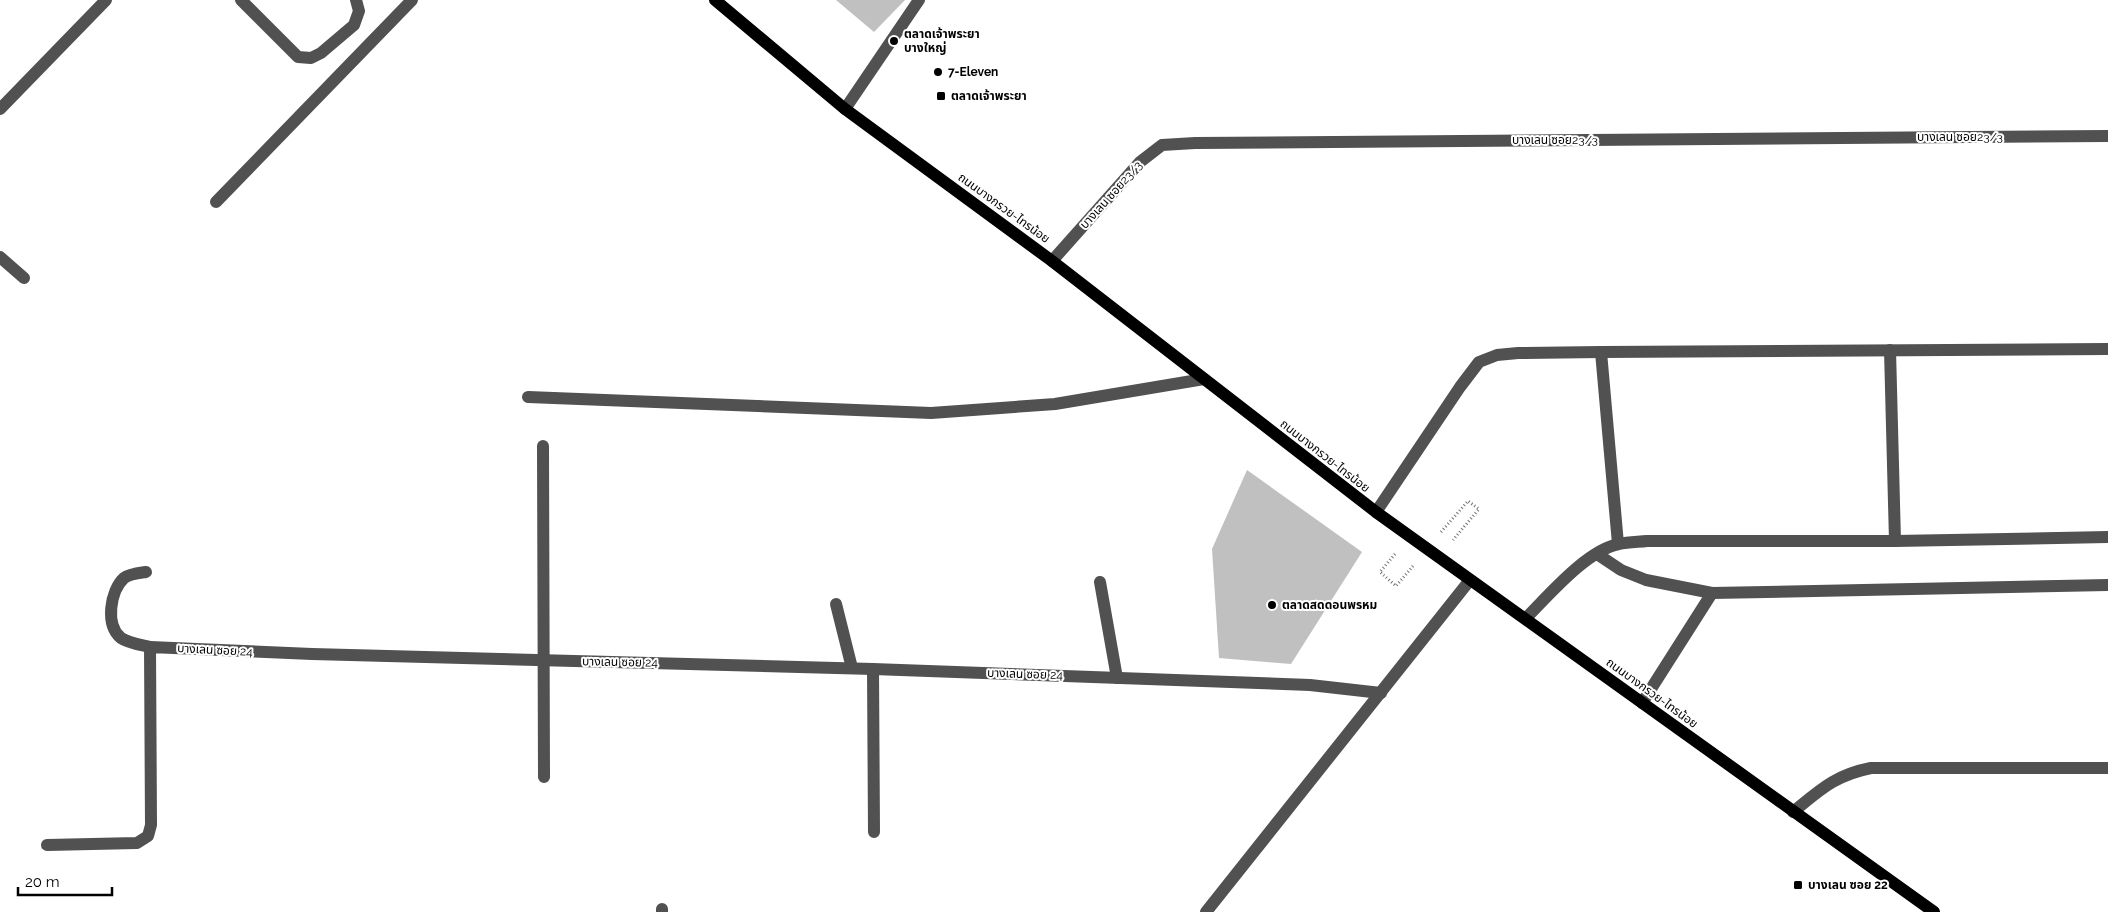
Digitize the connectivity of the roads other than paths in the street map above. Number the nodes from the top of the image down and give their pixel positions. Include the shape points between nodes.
1 (106, 0) edge
2 (241, 0) edge
3 (356, 0) edge
4 (412, 0) edge
5 (715, 0) edge
6 (919, 0) edge
7 (0, 88) edge
8 (9, 98) junction
9 (0, 109) edge
10 (844, 109) junction
11 (2108, 136) edge
12 (216, 202) dead end
13 (0, 257) edge
14 (1052, 261) junction
15 (24, 278) dead end
16 (2108, 349) edge
17 (1890, 350) junction
18 (1601, 352) junction
19 (1204, 379) junction
20 (528, 397) dead end
21 (543, 446) dead end
22 (1376, 512) junction
23 (2108, 537) edge
24 (1895, 541) junction
25 (1618, 544) junction
26 (1597, 554) junction
27 (146, 572) dead end
28 (1470, 580) junction
29 (1100, 582) dead end
30 (2108, 585) edge
31 (1712, 593) junction
32 (836, 604) dead end
33 (1526, 618) junction
34 (150, 647) junction
35 (543, 660) junction
36 (852, 668) junction
37 (873, 668) junction
38 (1117, 678) junction
39 (1381, 693) junction
40 (1642, 703) junction
41 (2108, 768) edge
42 (544, 777) dead end
43 (1793, 812) junction
44 (874, 832) dead end
45 (48, 845) dead end
46 (1206, 912) edge
47 (1934, 912) edge

1 - 8 street
2 - 3 street via 298,57 311,58 354,25 359,11
4 - 12 street
5 - 10 main road, ถนนบางกรวย-ไทรน้อย
6 - 10 street
7 - 8 street
8 - 9 street
10 - 14 main road, ถนนบางกรวย-ไทรน้อย
11 - 14 street, บางเลน ซอย23/3 via 1162,145 1140,162
13 - 15 street
14 - 19 main road, ถนนบางกรวย-ไทรน้อย
16 - 17 street
17 - 18 street
17 - 24 street
18 - 22 street via 1518,353 1497,355 1479,362
18 - 25 street
19 - 20 street via 1055,404 931,413
19 - 22 main road, ถนนบางกรวย-ไทรน้อย
21 - 35 street
22 - 28 main road, ถนนบางกรวย-ไทรน้อย
23 - 24 street
24 - 25 street via 1646,541
25 - 26 street
26 - 31 street via 1621,570 1646,580
26 - 33 street via 1571,573
27 - 34 street, บางเลน ซอย 24 via 125,577 115,589 111,609 114,630 123,639
28 - 33 main road, ถนนบางกรวย-ไทรน้อย
28 - 39 street
29 - 38 street
30 - 31 street
31 - 40 street
32 - 36 street
33 - 40 main road, ถนนบางกรวย-ไทรน้อย
34 - 35 street, บางเลน ซอย 24
34 - 45 street via 151,825 148,836 137,843
35 - 36 street, บางเลน ซอย 24
35 - 42 street
36 - 37 street, บางเลน ซอย 24
37 - 38 street, บางเลน ซอย 24
37 - 44 street
38 - 39 street, บางเลน ซอย 24 via 1310,685
39 - 46 street
40 - 43 main road, ถนนบางกรวย-ไทรน้อย
41 - 43 street via 1871,768 1851,772 1828,783
43 - 47 main road, ถนนบางกรวย-ไทรน้อย

